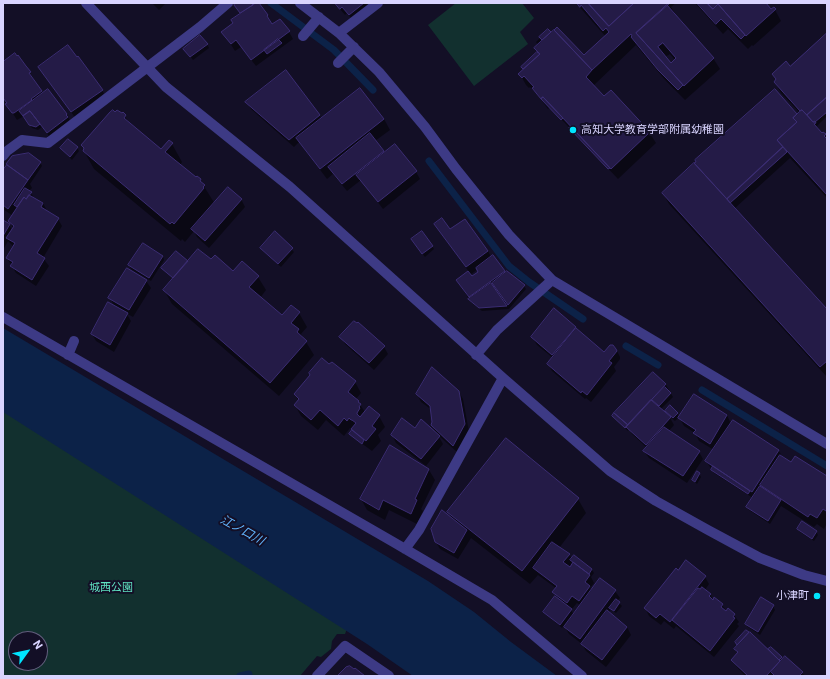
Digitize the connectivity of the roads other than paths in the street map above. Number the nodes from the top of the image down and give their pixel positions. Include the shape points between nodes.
1 (86, 3) edge
2 (300, 3) edge
3 (378, 3) edge
4 (221, 6) edge
5 (319, 17) junction
6 (340, 33) junction
7 (171, 36) dead end
8 (303, 36) dead end
9 (172, 48) junction
10 (350, 50) junction
11 (338, 63) dead end
12 (147, 67) junction
13 (3, 156) edge
14 (552, 280) junction
15 (3, 317) edge
16 (74, 341) dead end
17 (68, 355) junction
18 (476, 355) junction
19 (503, 378) junction
20 (827, 444) edge
21 (405, 549) junction
22 (827, 581) edge
23 (317, 676) edge
24 (389, 676) edge
25 (582, 676) edge

1 - 12 street
2 - 5 street
3 - 6 street
4 - 9 street
5 - 6 street
5 - 8 street
6 - 10 street
7 - 9 street
9 - 12 street
10 - 11 street
10 - 14 street via 379,72 509,235
12 - 13 street via 48,143 22,140 7,150
12 - 18 street via 166,87 290,187
14 - 18 street via 497,330
14 - 20 street
15 - 17 street
16 - 17 street
17 - 21 street
18 - 19 street
19 - 21 street
19 - 22 street via 610,471 656,500 760,558
21 - 25 street via 492,600
23 - 24 street via 344,646

